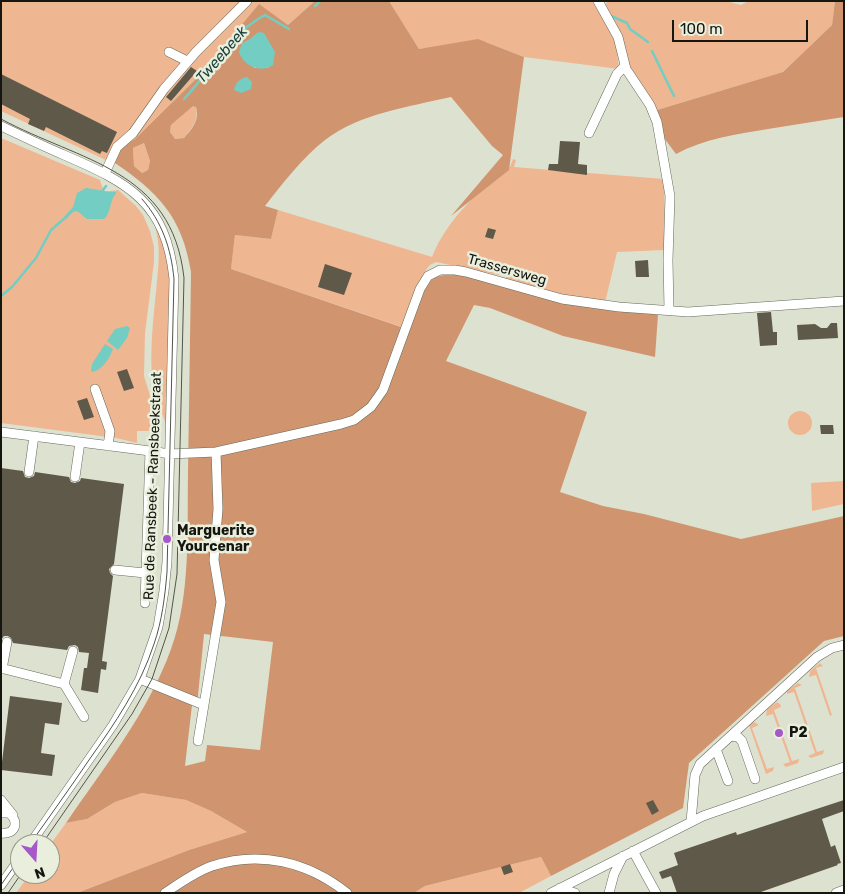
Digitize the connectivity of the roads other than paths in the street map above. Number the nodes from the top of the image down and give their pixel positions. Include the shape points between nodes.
1 (247, 1) edge
2 (598, 1) edge
3 (169, 52) dead end
4 (187, 61) junction
5 (625, 66) junction
6 (1, 126) edge
7 (590, 133) dead end
8 (104, 173) junction
9 (844, 301) edge
10 (669, 310) junction
11 (95, 389) dead end
12 (1, 432) edge
13 (34, 436) junction
14 (80, 442) junction
15 (108, 446) junction
16 (150, 451) junction
17 (216, 452) junction
18 (169, 454) junction
19 (30, 472) dead end
20 (75, 477) dead end
21 (115, 570) dead end
22 (146, 573) junction
23 (144, 602) dead end
24 (7, 642) dead end
25 (844, 645) edge
26 (72, 651) dead end
27 (2, 669) edge
28 (140, 679) junction
29 (64, 684) junction
30 (204, 705) junction
31 (84, 717) dead end
32 (731, 736) junction
33 (198, 741) dead end
34 (716, 749) junction
35 (844, 767) edge
36 (755, 779) dead end
37 (728, 781) dead end
38 (1, 800) edge
39 (1, 813) edge
40 (13, 815) junction
41 (691, 822) junction
42 (1, 833) edge
43 (37, 834) edge
44 (633, 851) junction
45 (623, 856) junction
46 (10, 872) edge
47 (1, 885) edge
48 (560, 888) junction
49 (844, 890) edge
50 (165, 893) edge
51 (347, 893) edge
52 (551, 893) edge
53 (575, 893) edge
54 (609, 893) edge
55 (656, 893) edge
56 (836, 893) edge

1 - 4 street
2 - 5 street via 618,37
3 - 4 street
4 - 8 street via 156,97 133,133 117,147
5 - 7 street via 617,74
5 - 10 street via 654,114 664,158 670,203
6 - 8 street, Rue de Ransbeek - Ransbeekstraat
8 - 18 street, Rue de Ransbeek - Ransbeekstraat via 129,188 147,205 163,232 172,259
9 - 10 street, Trassersweg via 688,312
10 - 17 street, Trassersweg via 562,299 466,272 434,271 420,289 386,383 367,411 340,424
11 - 15 street via 110,431
12 - 13 street, Trassersweg
13 - 14 street, Trassersweg
13 - 19 street
14 - 15 street, Trassersweg
14 - 20 street
15 - 16 street, Trassersweg
16 - 18 street, Trassersweg
16 - 22 street
17 - 18 street, Trassersweg
17 - 30 street via 218,509 214,560 221,602
18 - 28 street, Rue de Ransbeek - Ransbeekstraat via 163,602 154,643
21 - 22 street
22 - 23 street
24 - 27 street
25 - 32 street via 817,657
26 - 29 street
27 - 29 street
28 - 30 street
28 - 43 street, Rue de Ransbeek - Ransbeekstraat via 113,725
29 - 31 street
30 - 33 street
32 - 34 street
32 - 36 street via 742,741
34 - 37 street
34 - 41 street via 696,772
35 - 41 street
38 - 40 street
39 - 40 street
40 - 42 street via 14,829
41 - 44 street
44 - 45 street
44 - 55 street
45 - 48 street
45 - 54 street
46 - 47 street
48 - 52 street
48 - 53 street
49 - 56 street
50 - 51 street via 211,866 254,859 276,860 303,867

